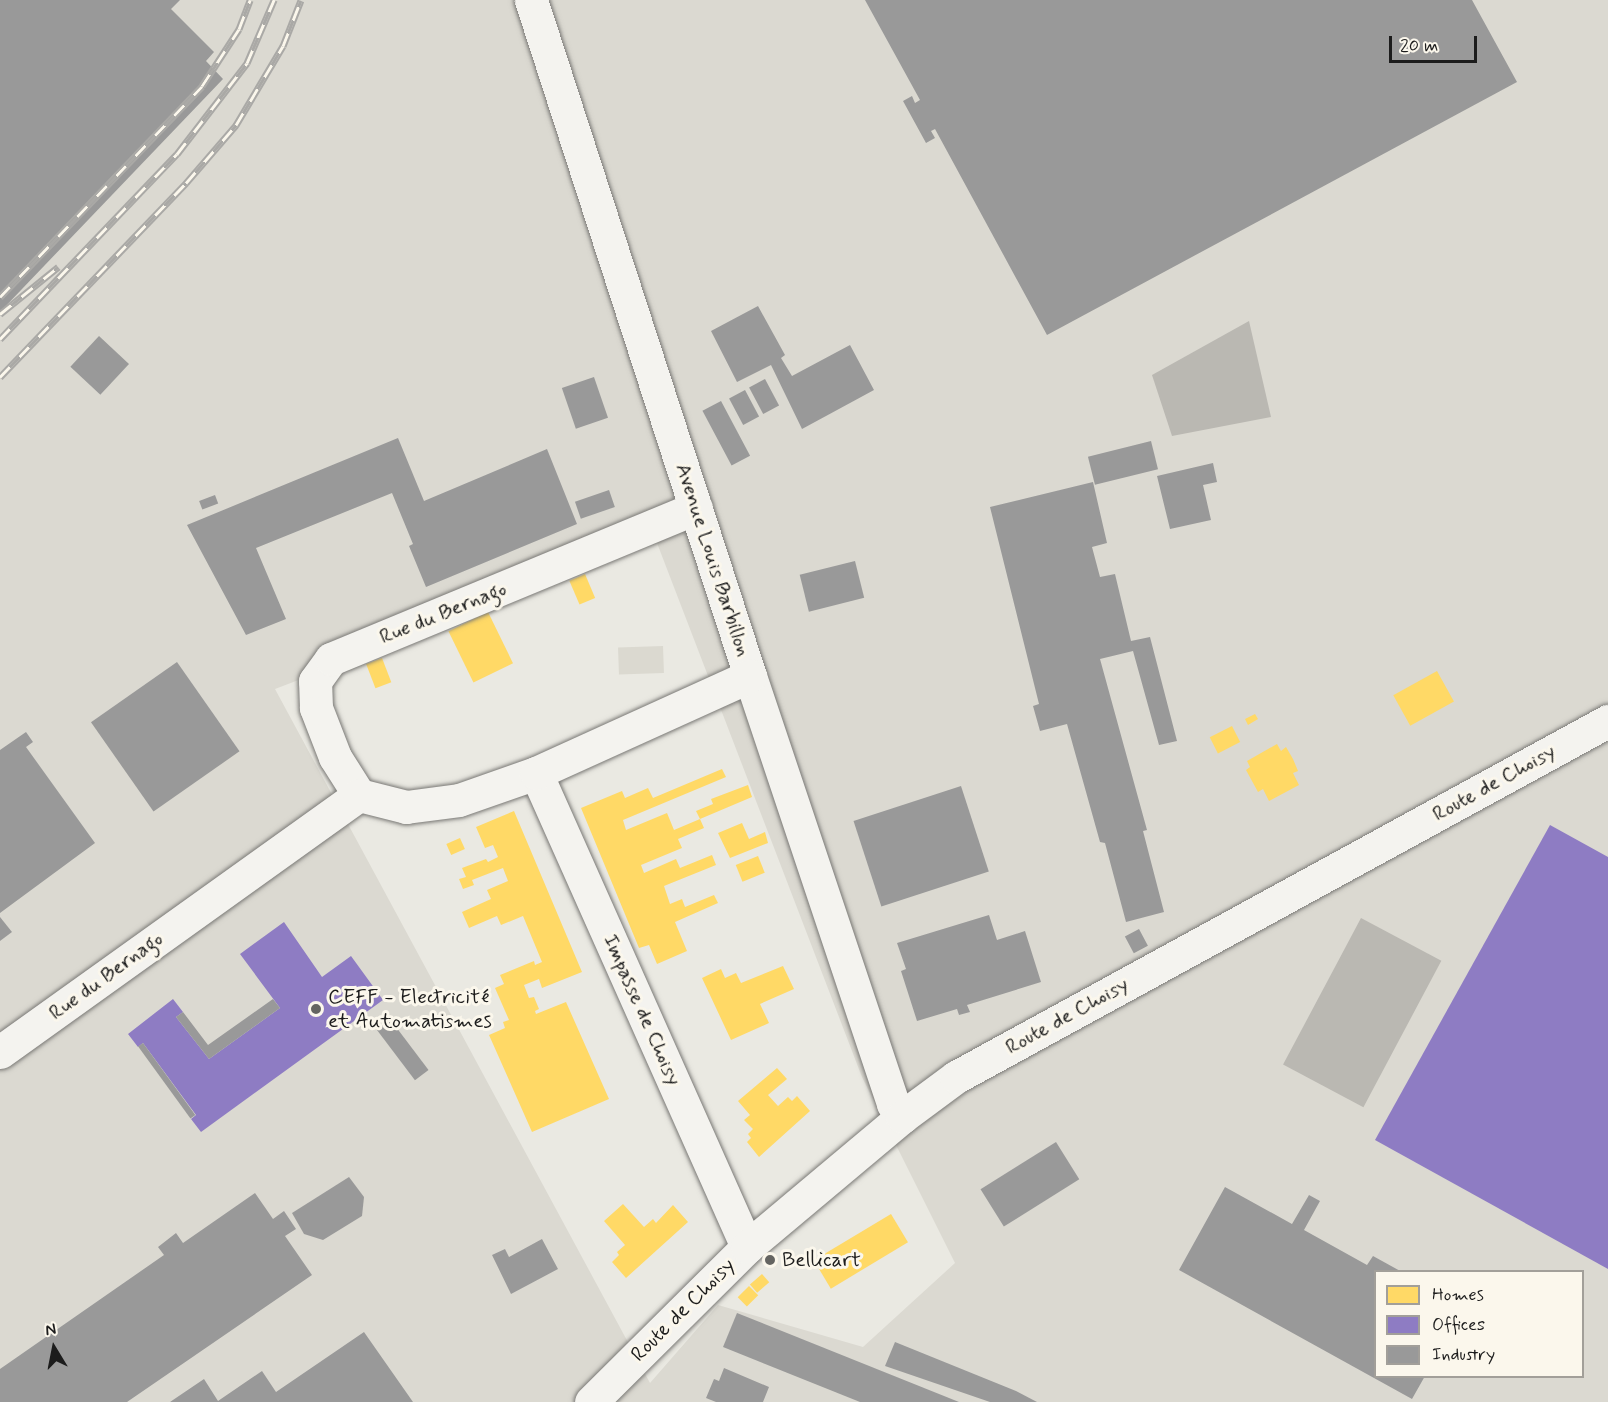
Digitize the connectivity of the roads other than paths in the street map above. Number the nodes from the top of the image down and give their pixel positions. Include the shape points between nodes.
1 (531, 0) edge
2 (696, 508) junction
3 (750, 676) junction
4 (1608, 721) edge
5 (536, 772) junction
6 (359, 795) junction
7 (0, 1052) edge
8 (902, 1117) junction
9 (747, 1247) junction
10 (591, 1402) edge

1 - 2 street, Avenue Louis Barbillon
2 - 3 street, Avenue Louis Barbillon
2 - 6 street, Rue du Bernago via 331,659 315,681 316,708 335,757
3 - 5 street
3 - 8 street, Avenue Louis Barbillon via 892,1104
4 - 8 street, Route de Choisy via 956,1077
5 - 6 street via 459,800 406,807
5 - 9 street, Impasse de Choisy
6 - 7 street, Rue du Bernago
8 - 9 street, Route de Choisy
9 - 10 street, Route de Choisy

